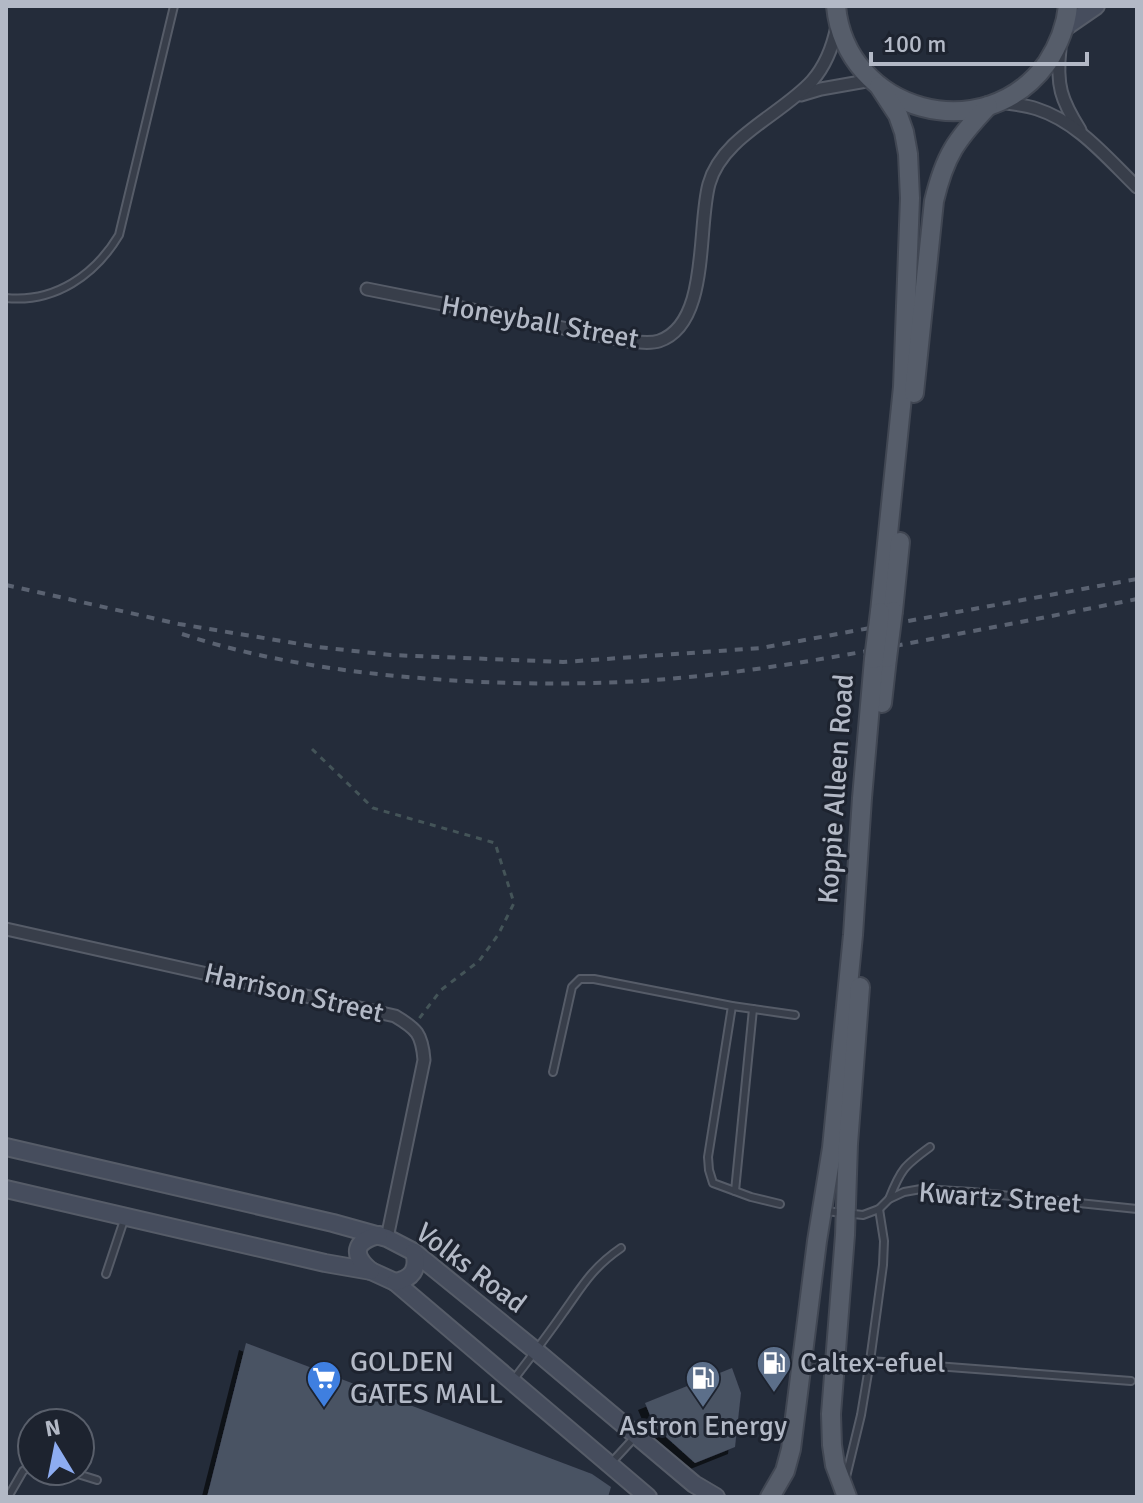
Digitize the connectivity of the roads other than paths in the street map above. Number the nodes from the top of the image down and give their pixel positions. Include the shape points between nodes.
1 (174, 6) edge
2 (1068, 6) edge
3 (1096, 6) edge
4 (836, 10) edge
5 (1063, 30) junction
6 (875, 83) junction
7 (793, 98) junction
8 (993, 104) junction
9 (1083, 134) junction
10 (1137, 187) edge
11 (367, 289) dead end
12 (6, 298) edge
13 (886, 612) junction
14 (881, 658) junction
15 (6, 929) edge
16 (732, 1006) junction
17 (753, 1009) junction
18 (795, 1015) dead end
19 (553, 1072) dead end
20 (6, 1147) edge
21 (930, 1147) dead end
22 (6, 1189) edge
23 (735, 1191) junction
24 (889, 1199) junction
25 (780, 1204) dead end
26 (879, 1209) junction
27 (1137, 1209) edge
28 (822, 1210) junction
29 (846, 1215) junction
30 (125, 1216) junction
31 (383, 1237) junction
32 (621, 1248) dead end
33 (414, 1252) junction
34 (371, 1271) junction
35 (106, 1274) dead end
36 (395, 1282) junction
37 (536, 1351) junction
38 (803, 1361) junction
39 (870, 1361) junction
40 (836, 1364) junction
41 (511, 1381) junction
42 (1131, 1381) dead end
43 (637, 1435) junction
44 (609, 1465) junction
45 (845, 1493) edge
46 (648, 1497) edge
47 (716, 1497) edge
48 (770, 1497) edge

1 - 12 lane via 119,235 96,266 68,287
2 - 5 main road, Koppie Alleen Road
3 - 5 street
4 - 6 main road, Koppie Alleen Road via 850,52
4 - 7 street, Honeyball Street via 829,54
5 - 8 main road, Koppie Alleen Road via 1039,72
5 - 9 street via 1060,89
6 - 7 street, Honeyball Street
6 - 8 main road via 907,103 931,109 956,112
6 - 13 main road, Koppie Alleen Road via 904,132 910,198
7 - 11 street, Honeyball Street via 735,143 717,168 709,184 697,281 687,315 677,331 657,342 628,341
8 - 9 street via 1036,108
8 - 13 main road, Koppie Alleen Road via 951,152 934,201
9 - 10 street
13 - 14 main road, Koppie Alleen Road, bridge
14 - 28 main road, Koppie Alleen Road via 862,798
14 - 29 main road, Koppie Alleen Road
15 - 31 street, Harrison Street via 395,1016 413,1027 423,1043 424,1060
16 - 17 lane
16 - 19 lane via 580,979 572,987
16 - 23 lane via 708,1157 713,1183
17 - 18 lane
17 - 23 lane
20 - 31 street, Volks Road
21 - 24 lane via 905,1166
22 - 30 street, Volks Road
23 - 25 lane
24 - 26 lane, Kwartz Street
24 - 27 lane, Kwartz Street via 921,1189
26 - 29 lane, Kwartz Street
26 - 39 lane via 884,1241
28 - 29 lane, Kwartz Street
28 - 38 main road, Koppie Alleen Road
29 - 40 main road, Koppie Alleen Road
30 - 34 street, Volks Road
30 - 35 lane
31 - 33 street, Volks Road
31 - 34 street via 365,1240 357,1252
32 - 37 lane via 585,1280
33 - 36 street via 413,1273
33 - 37 street, Volks Road
34 - 36 street, Volks Road
36 - 41 street, Volks Road
37 - 41 lane
37 - 43 street, Volks Road
38 - 40 lane
38 - 48 main road, Koppie Alleen Road via 791,1449
39 - 42 lane
39 - 45 lane
40 - 45 main road, Koppie Alleen Road via 831,1429
41 - 44 street, Volks Road
43 - 44 lane
43 - 47 street, Volks Road
44 - 46 street, Volks Road

